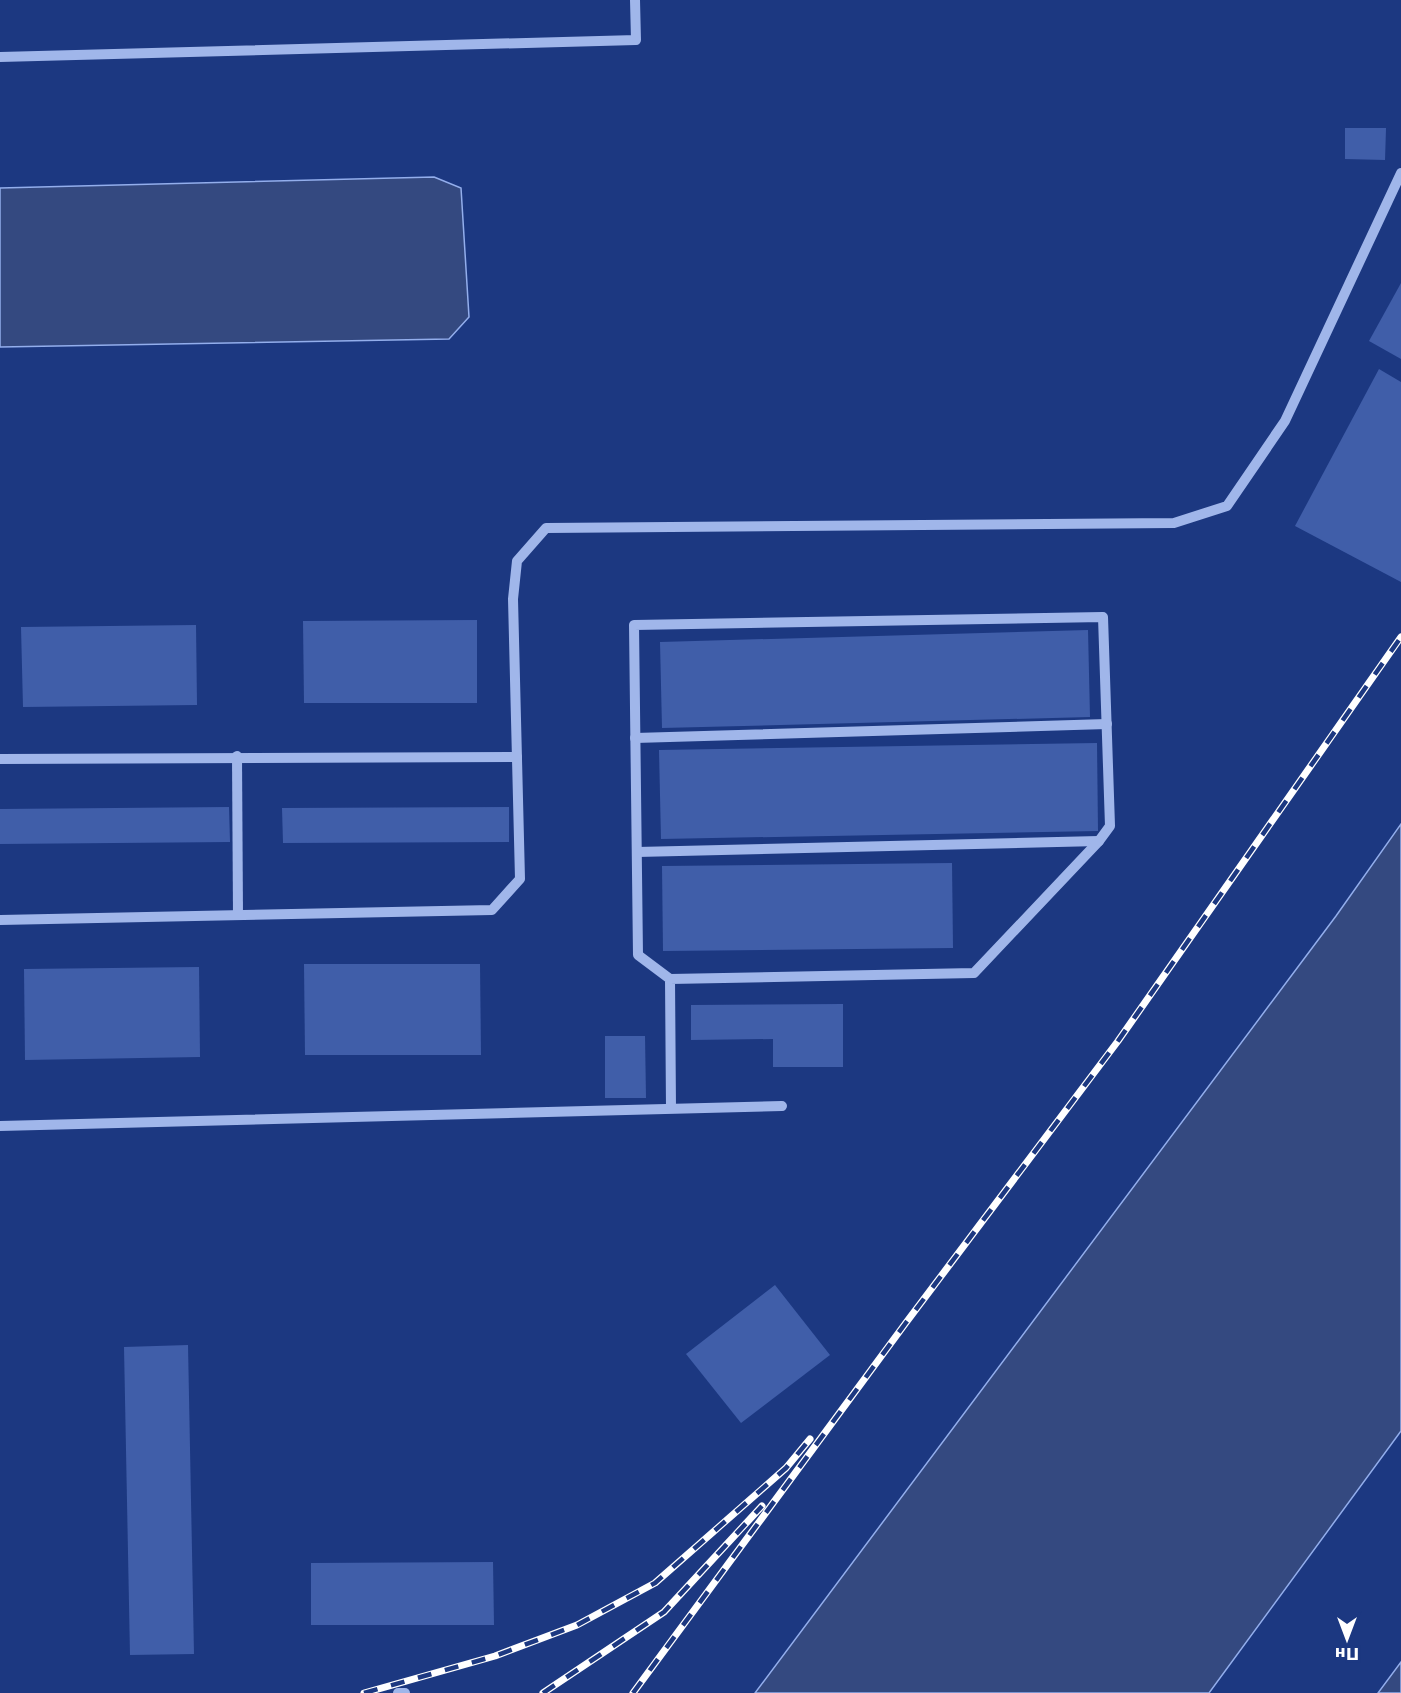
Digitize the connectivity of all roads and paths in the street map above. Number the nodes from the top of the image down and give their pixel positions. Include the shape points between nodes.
1 (635, 0) edge
2 (0, 57) edge
3 (1401, 173) edge
4 (1107, 724) junction
5 (635, 738) junction
6 (237, 756) junction
7 (517, 757) junction
8 (0, 759) edge
9 (1099, 841) junction
10 (637, 852) junction
11 (238, 915) junction
12 (0, 920) edge
13 (670, 980) junction
14 (782, 1106) dead end
15 (671, 1108) junction
16 (0, 1126) edge
17 (398, 1693) edge
18 (405, 1693) edge

1 - 2 lane via 636,40
3 - 7 lane via 1285,421 1227,506 1174,523 546,528 517,561 513,599
4 - 5 lane
4 - 5 lane via 1103,617 634,625
4 - 9 lane via 1110,826
5 - 10 lane
6 - 7 lane
6 - 8 lane
6 - 11 lane
7 - 11 lane via 520,879 492,910
9 - 10 lane
9 - 13 lane via 974,973
10 - 13 lane via 638,955
11 - 12 lane
13 - 15 lane
14 - 15 lane
15 - 16 lane
17 - 18 lane

